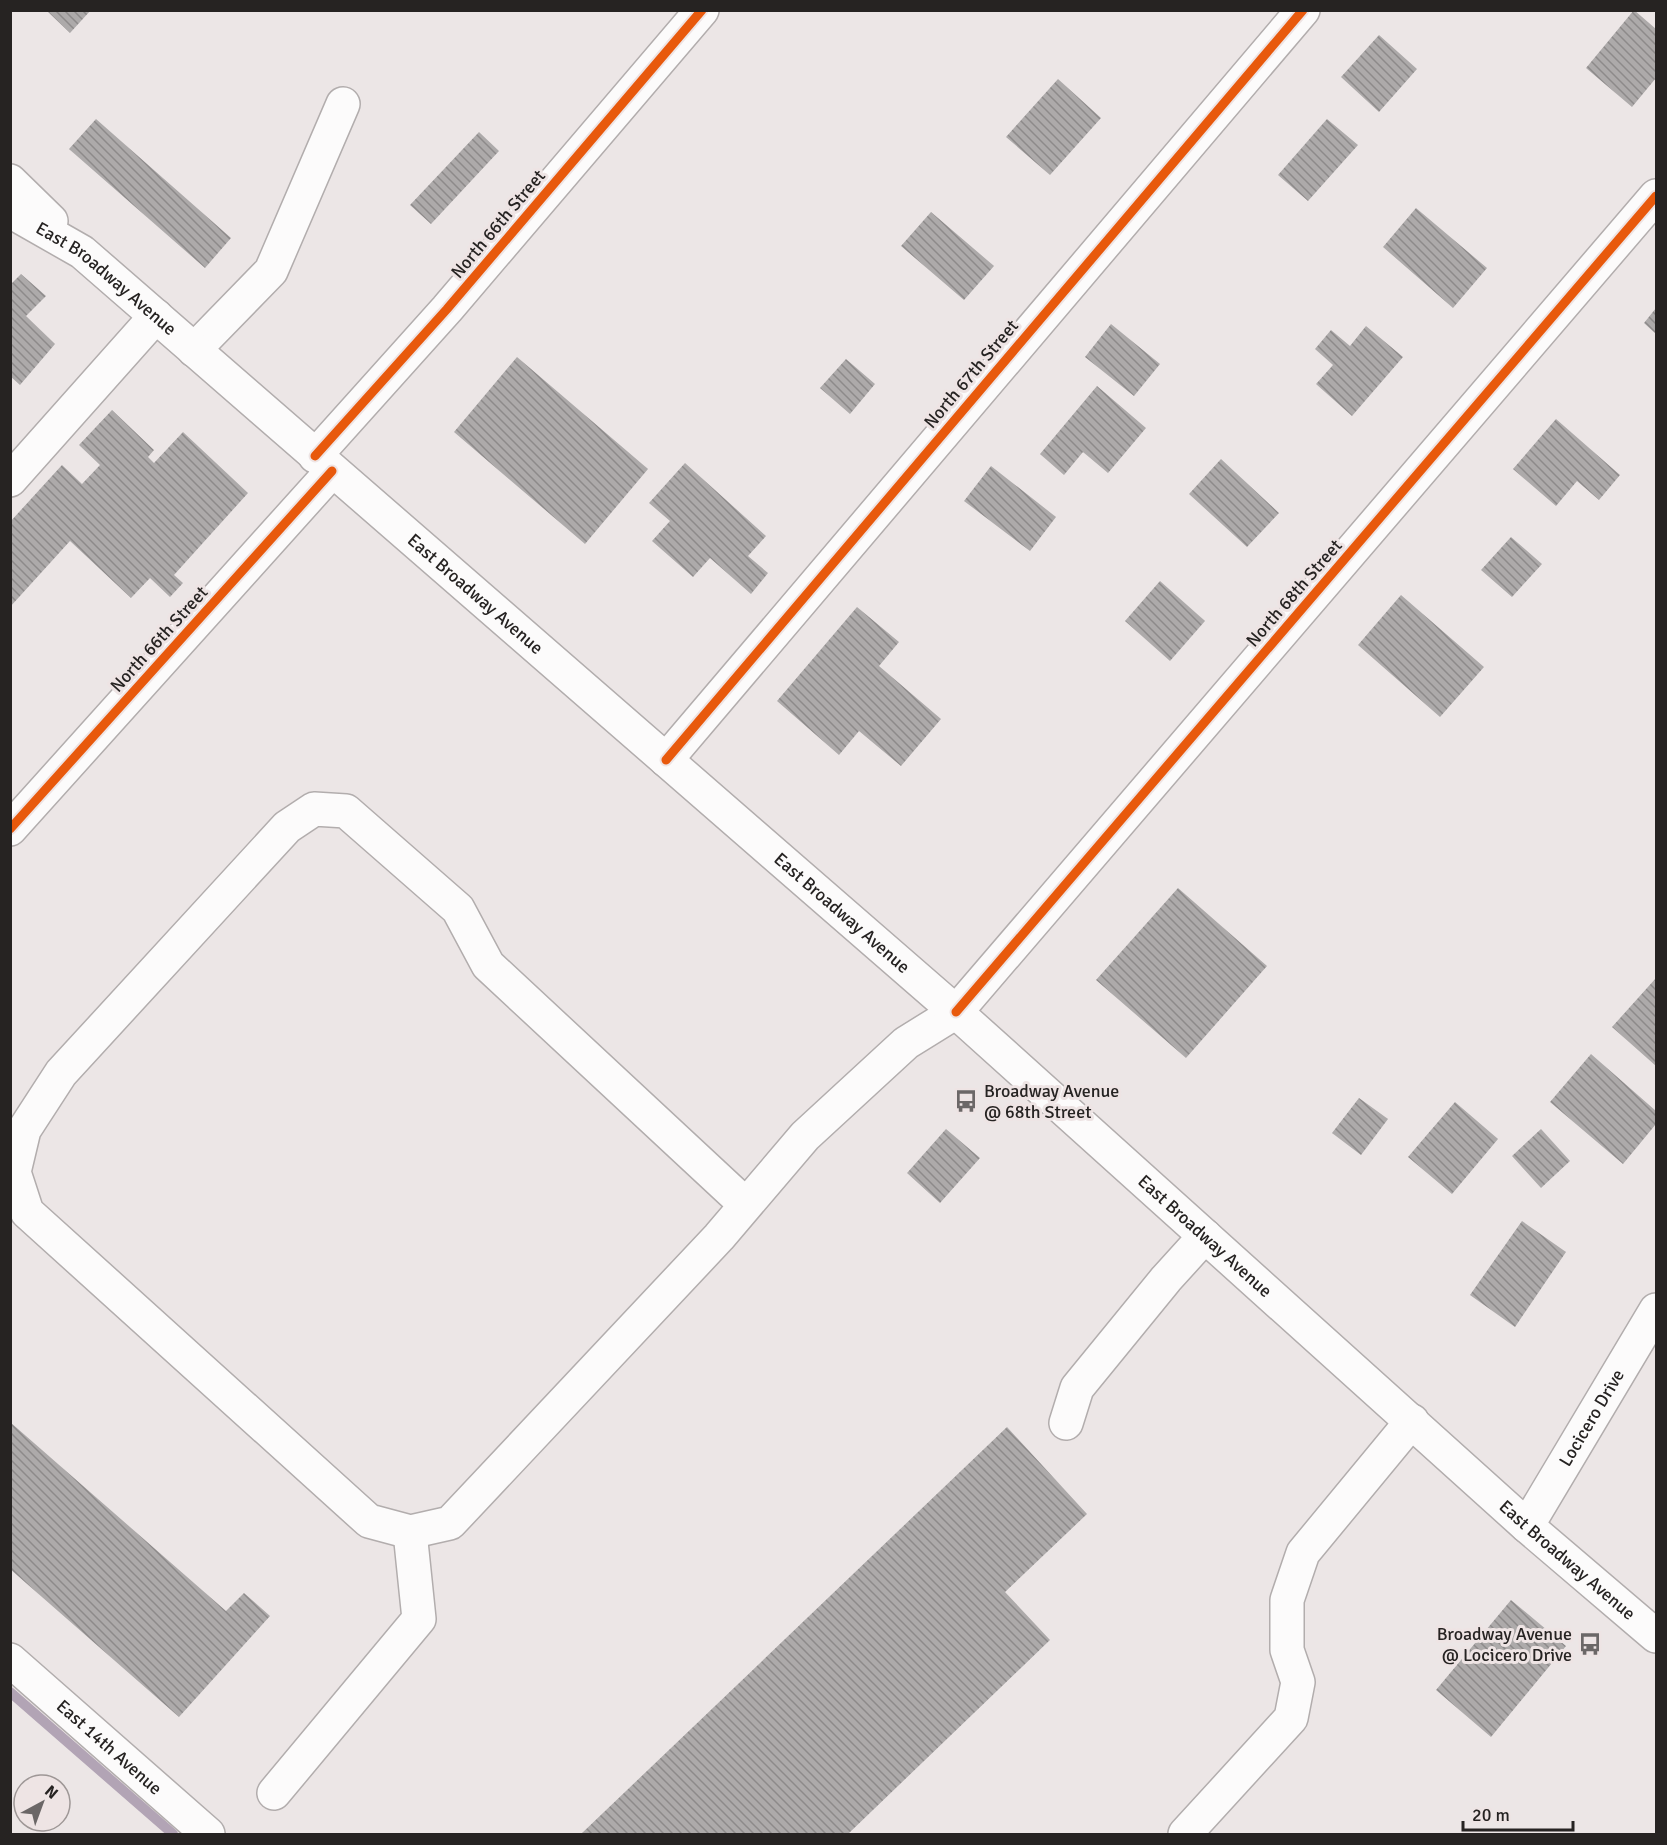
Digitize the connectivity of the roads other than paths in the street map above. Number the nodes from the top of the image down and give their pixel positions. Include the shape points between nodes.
1 (702, 10) edge
2 (1303, 10) edge
3 (343, 104) dead end
4 (10, 181) edge
5 (1656, 196) edge
6 (10, 211) edge
7 (82, 252) junction
8 (156, 316) junction
9 (194, 350) junction
10 (324, 464) junction
11 (10, 480) edge
12 (666, 760) junction
13 (10, 829) edge
14 (956, 1011) junction
15 (746, 1205) junction
16 (1205, 1236) junction
17 (1656, 1310) edge
18 (1412, 1421) junction
19 (1066, 1423) dead end
20 (1527, 1526) junction
21 (410, 1532) junction
22 (1656, 1636) edge
23 (10, 1660) edge
24 (274, 1793) dead end
25 (208, 1834) edge
26 (1185, 1834) edge

1 - 10 street, North 66th Street via 447,309
2 - 12 street, North 67th Street
3 - 9 street via 272,271
4 - 7 street
5 - 14 street, North 68th Street
6 - 7 street, East Broadway Avenue
7 - 8 street, East Broadway Avenue
8 - 9 street, East Broadway Avenue
8 - 11 street
9 - 10 street, East Broadway Avenue
10 - 12 street, East Broadway Avenue
10 - 13 street, North 66th Street
12 - 14 street, East Broadway Avenue
14 - 15 street, North 68th Street via 906,1043 847,1094 797,1144
14 - 16 street, East Broadway Avenue
15 - 21 street, North 68th Street via 450,1523
15 - 21 street via 488,965 458,909 345,811 314,809 287,827 61,1073 24,1130 14,1172 27,1212 369,1521
16 - 18 street, East Broadway Avenue
16 - 19 street via 1077,1388
17 - 20 street, Locicero Drive
18 - 20 street, East Broadway Avenue
18 - 26 street via 1303,1552 1287,1600 1287,1650 1298,1682 1291,1718
20 - 22 street, East Broadway Avenue
21 - 24 street via 419,1619
23 - 25 street, East 14th Avenue

